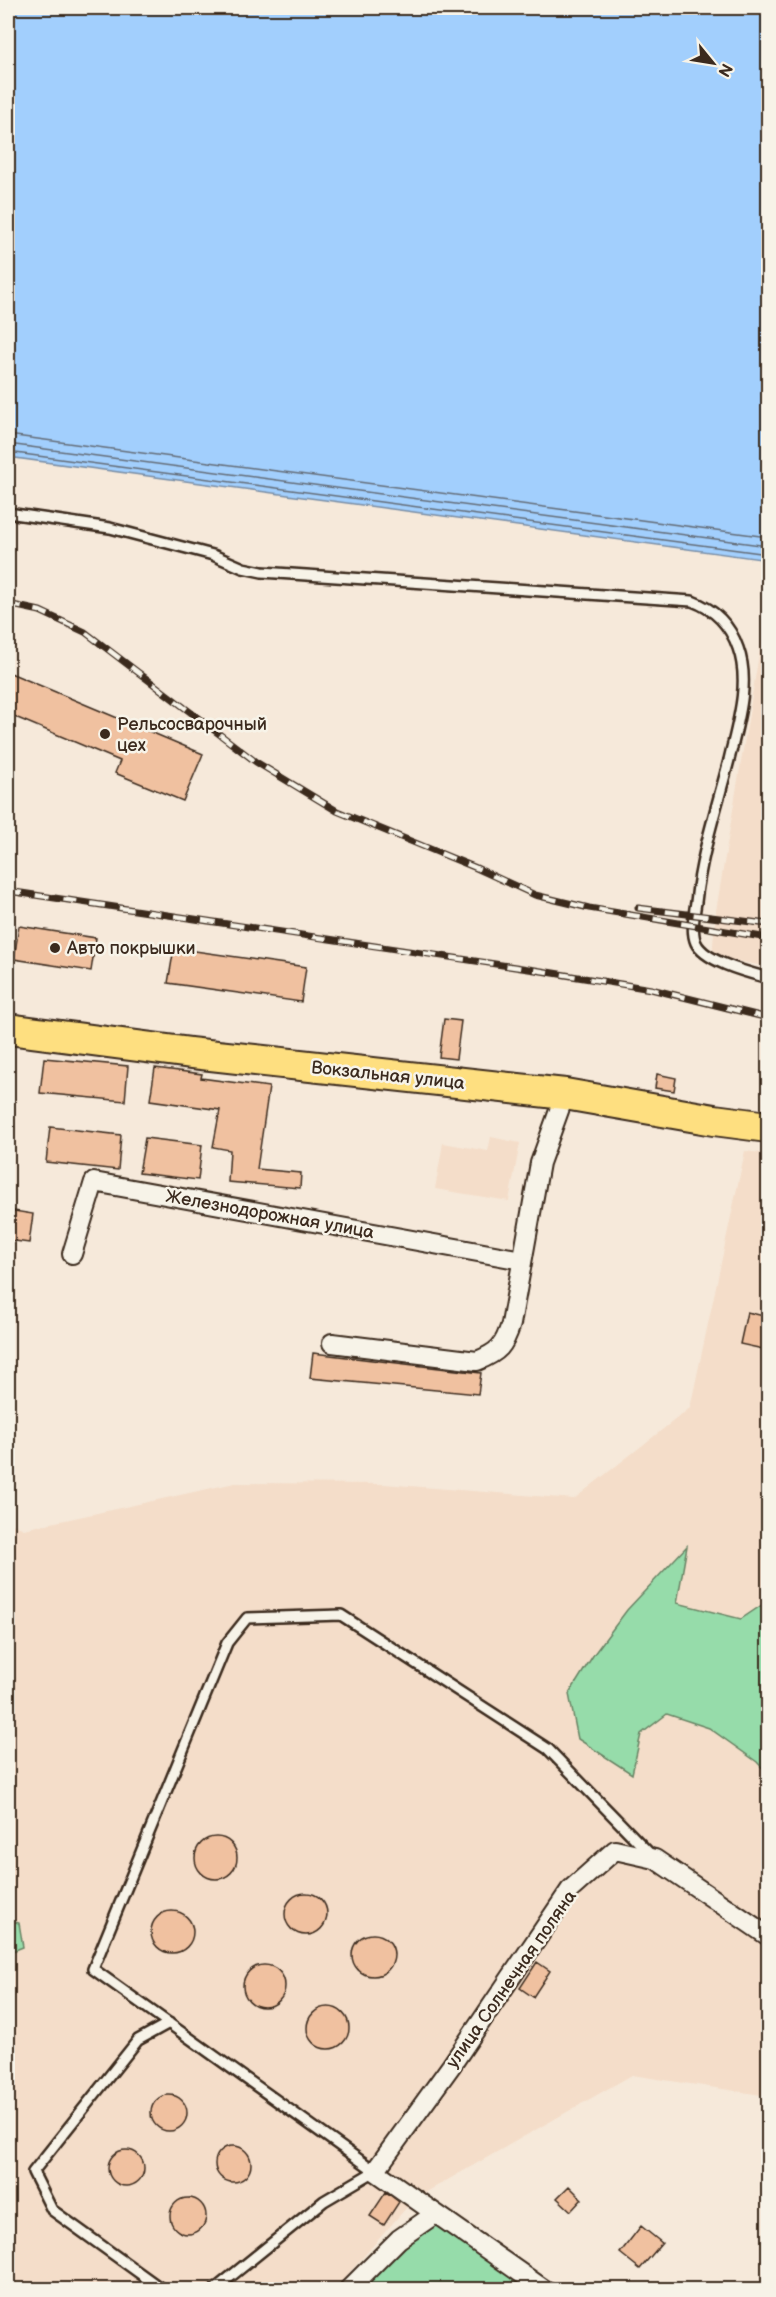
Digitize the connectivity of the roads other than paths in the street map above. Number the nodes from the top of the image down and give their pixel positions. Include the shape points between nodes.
1 (8, 513) edge
2 (768, 978) edge
3 (8, 1029) edge
4 (566, 1094) junction
5 (768, 1126) edge
6 (72, 1254) dead end
7 (522, 1260) junction
8 (332, 1343) dead end
9 (655, 1859) junction
10 (768, 1936) edge
11 (169, 2023) junction
12 (375, 2171) junction
13 (435, 2214) junction
14 (163, 2289) edge
15 (214, 2289) edge
16 (348, 2289) edge
17 (545, 2289) edge

1 - 2 lane via 110,528 262,572 692,601 706,607 726,624 739,649 743,678 741,711 698,885 695,942 704,953
3 - 4 main road, Вокзальная улица
4 - 5 main road, Вокзальная улица
4 - 7 street via 540,1163
6 - 7 street, Железнодорожная улица via 94,1182
7 - 8 street via 512,1324 505,1343 492,1355 477,1360
9 - 10 street, улица Солнечная поляна
9 - 11 lane via 548,1749 341,1615 247,1618 227,1642 93,1969
9 - 12 street, улица Солнечная поляна via 615,1851 570,1890
11 - 12 lane
11 - 14 lane via 138,2040 33,2172 52,2210
12 - 13 street
12 - 15 lane via 324,2201
13 - 16 street via 399,2239
13 - 17 street

